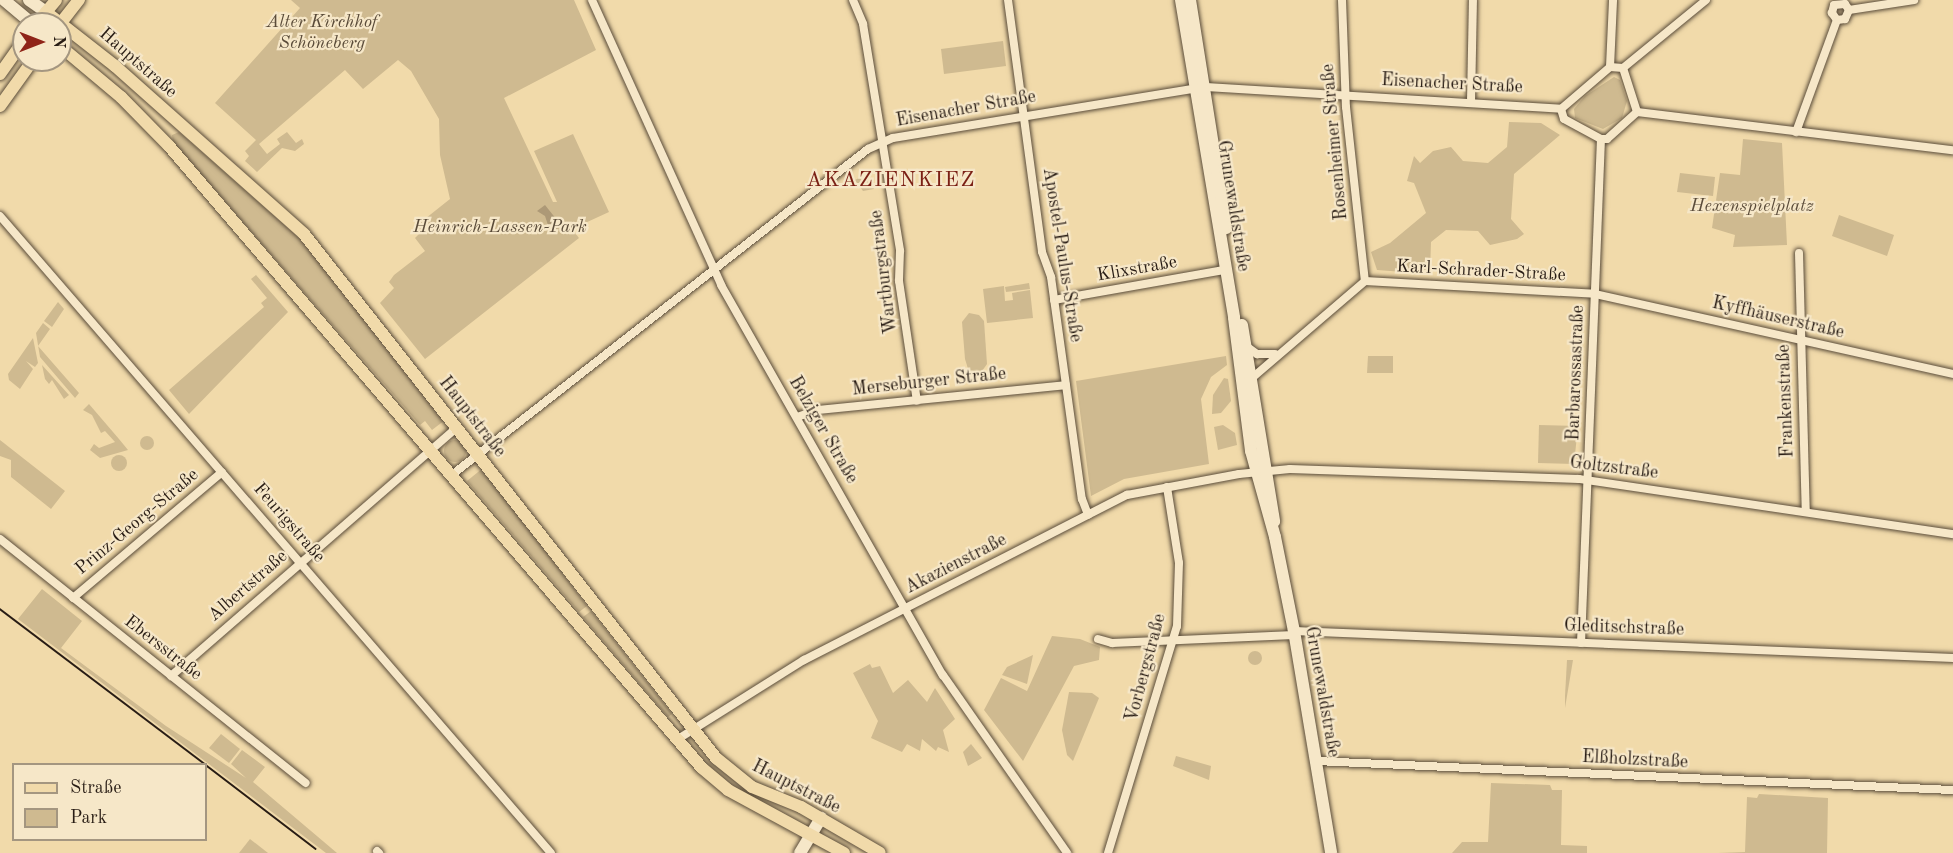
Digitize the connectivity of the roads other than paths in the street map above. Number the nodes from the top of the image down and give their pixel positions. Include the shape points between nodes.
1 (4, 0) edge
2 (29, 0) edge
3 (56, 0) edge
4 (78, 0) edge
5 (592, 0) edge
6 (853, 0) edge
7 (1008, 0) edge
8 (1181, 0) edge
9 (1190, 0) edge
10 (1342, 0) edge
11 (1473, 0) edge
12 (1613, 0) edge
13 (1706, 0) edge
14 (1914, 0) edge
15 (1832, 2) edge
16 (1849, 10) junction
17 (20, 12) edge
18 (46, 12) joint
19 (69, 12) edge
20 (1837, 20) junction
21 (72, 33) edge
22 (12, 57) edge
23 (72, 57) edge
24 (1610, 67) junction
25 (1623, 68) junction
26 (24, 72) edge
27 (0, 74) edge
28 (1200, 87) junction
29 (1345, 94) junction
30 (1471, 102) junction
31 (0, 106) edge
32 (1561, 109) junction
33 (1637, 112) junction
34 (167, 113) junction
35 (1023, 115) junction
36 (186, 129) junction
37 (155, 130) junction
38 (1796, 132) junction
39 (1601, 140) junction
40 (882, 142) junction
41 (169, 146) junction
42 (1953, 150) edge
43 (0, 216) edge
44 (1799, 253) dead end
45 (713, 270) junction
46 (1226, 270) junction
47 (1365, 281) junction
48 (1595, 294) junction
49 (1054, 300) junction
50 (1801, 340) junction
51 (1246, 346) junction
52 (1275, 354) junction
53 (1953, 374) edge
54 (1252, 378) junction
55 (1066, 385) junction
56 (917, 401) junction
57 (797, 417) junction
58 (1252, 418) junction
59 (457, 427) junction
60 (432, 449) junction
61 (477, 452) junction
62 (1268, 470) junction
63 (222, 472) junction
64 (1255, 472) junction
65 (453, 474) junction
66 (1588, 480) junction
67 (1167, 487) junction
68 (1806, 512) junction
69 (1088, 515) junction
70 (1953, 534) edge
71 (1275, 537) junction
72 (0, 539) edge
73 (301, 562) junction
74 (73, 598) junction
75 (906, 608) junction
76 (1294, 633) junction
77 (1174, 638) junction
78 (1098, 639) dead end
79 (1581, 643) junction
80 (1953, 658) edge
81 (171, 676) junction
82 (692, 729) junction
83 (678, 739) junction
84 (1316, 761) junction
85 (306, 783) dead end
86 (1953, 790) edge
87 (821, 818) junction
88 (811, 834) junction
89 (551, 853) edge
90 (800, 853) edge
91 (844, 853) edge
92 (880, 853) edge
93 (1067, 853) edge
94 (1108, 853) edge
95 (1331, 853) edge

1 - 17 main road
2 - 18 main road, Hauptstraße
3 - 18 main road
4 - 19 main road
5 - 45 street, Belziger Straße
6 - 40 street, Wartburgstraße via 863,24
7 - 35 street, Apostel-Paulus-Straße
8 - 28 main road, Grunewaldstraße
9 - 28 main road, Grunewaldstraße
10 - 29 street, Rosenheimer Straße
11 - 30 street
12 - 24 street
13 - 25 street
14 - 16 street
15 - 16 street via 1842,3
15 - 20 street via 1832,14
16 - 20 street via 1845,20
20 - 38 street
21 - 34 main road, Hauptstraße
22 - 27 main road
23 - 37 main road, Hauptstraße
24 - 25 street
24 - 32 street
25 - 33 street
26 - 31 main road
28 - 29 street, Eisenacher Straße
28 - 35 street, Eisenacher Straße
28 - 46 main road, Grunewaldstraße
28 - 51 main road, Grunewaldstraße
29 - 30 street, Eisenacher Straße
29 - 47 street, Rosenheimer Straße
30 - 32 street, Eisenacher Straße
32 - 39 street via 1564,119
33 - 38 street
33 - 39 street
34 - 36 main road, Hauptstraße
34 - 37 main road via 165,128
35 - 40 street, Eisenacher Straße
35 - 49 street, Apostel-Paulus-Straße via 1042,252
36 - 41 main road via 171,130
36 - 59 main road, Hauptstraße via 304,234
37 - 41 main road, Hauptstraße
38 - 42 street
39 - 48 street, Barbarossastraße
40 - 45 street, Eisenacher Straße
40 - 56 street, Wartburgstraße
41 - 60 main road, Hauptstraße
43 - 63 street, Feurigstraße
44 - 50 street, Frankenstraße
45 - 57 street, Belziger Straße
45 - 61 street, Eisenacher Straße
46 - 49 street, Klixstraße
46 - 58 main road, Grunewaldstraße
47 - 48 street, Karl-Schrader-Straße
47 - 52 street
48 - 50 street, Kyffhäuserstraße
48 - 66 street, Barbarossastraße
49 - 55 street, Apostel-Paulus-Straße
50 - 53 street, Kyffhäuserstraße
50 - 68 street, Frankenstraße
51 - 52 street via 1257,354
51 - 54 main road, Grunewaldstraße
52 - 54 street
54 - 58 main road, Grunewaldstraße
55 - 56 street, Merseburger Straße
55 - 69 street, Apostel-Paulus-Straße via 1082,499
56 - 57 street, Merseburger Straße via 816,410
57 - 75 street, Belziger Straße
58 - 62 main road, Grunewaldstraße
58 - 64 main road, Grunewaldstraße
59 - 60 street, Albertstraße
59 - 61 main road, Hauptstraße
60 - 65 main road, Hauptstraße
60 - 73 street, Albertstraße
61 - 65 street, Eisenacher Straße
61 - 82 main road, Hauptstraße
62 - 64 street, Akazienstraße
62 - 66 street, Goltzstraße
62 - 71 main road, Grunewaldstraße
63 - 73 street, Feurigstraße
63 - 74 street, Prinz-Georg-Straße
64 - 67 street, Akazienstraße
64 - 71 main road, Grunewaldstraße
65 - 83 main road, Hauptstraße
66 - 68 street, Goltzstraße
66 - 79 street, Barbarossastraße
67 - 69 street, Akazienstraße via 1127,495
67 - 77 street, Vorbergstraße via 1180,579
68 - 70 street, Goltzstraße
69 - 75 street, Akazienstraße
71 - 76 main road, Grunewaldstraße
72 - 74 street, Ebersstraße
73 - 81 street, Albertstraße
73 - 89 street, Feurigstraße
74 - 81 street, Ebersstraße
75 - 82 street, Akazienstraße via 789,668
75 - 93 street, Belziger Straße via 971,719
76 - 77 street, Gleditschstraße
76 - 79 street, Gleditschstraße
76 - 84 main road, Grunewaldstraße
77 - 78 street, Gleditschstraße via 1112,644
77 - 94 street, Vorbergstraße
79 - 80 street, Gleditschstraße
81 - 85 street, Ebersstraße
82 - 83 street, Akazienstraße
82 - 87 main road, Hauptstraße via 737,777
83 - 88 main road, Hauptstraße via 702,768 728,790
84 - 86 street, Elßholzstraße
84 - 95 main road, Grunewaldstraße
87 - 88 main road
87 - 92 main road, Hauptstraße
88 - 90 main road
88 - 91 main road, Hauptstraße

